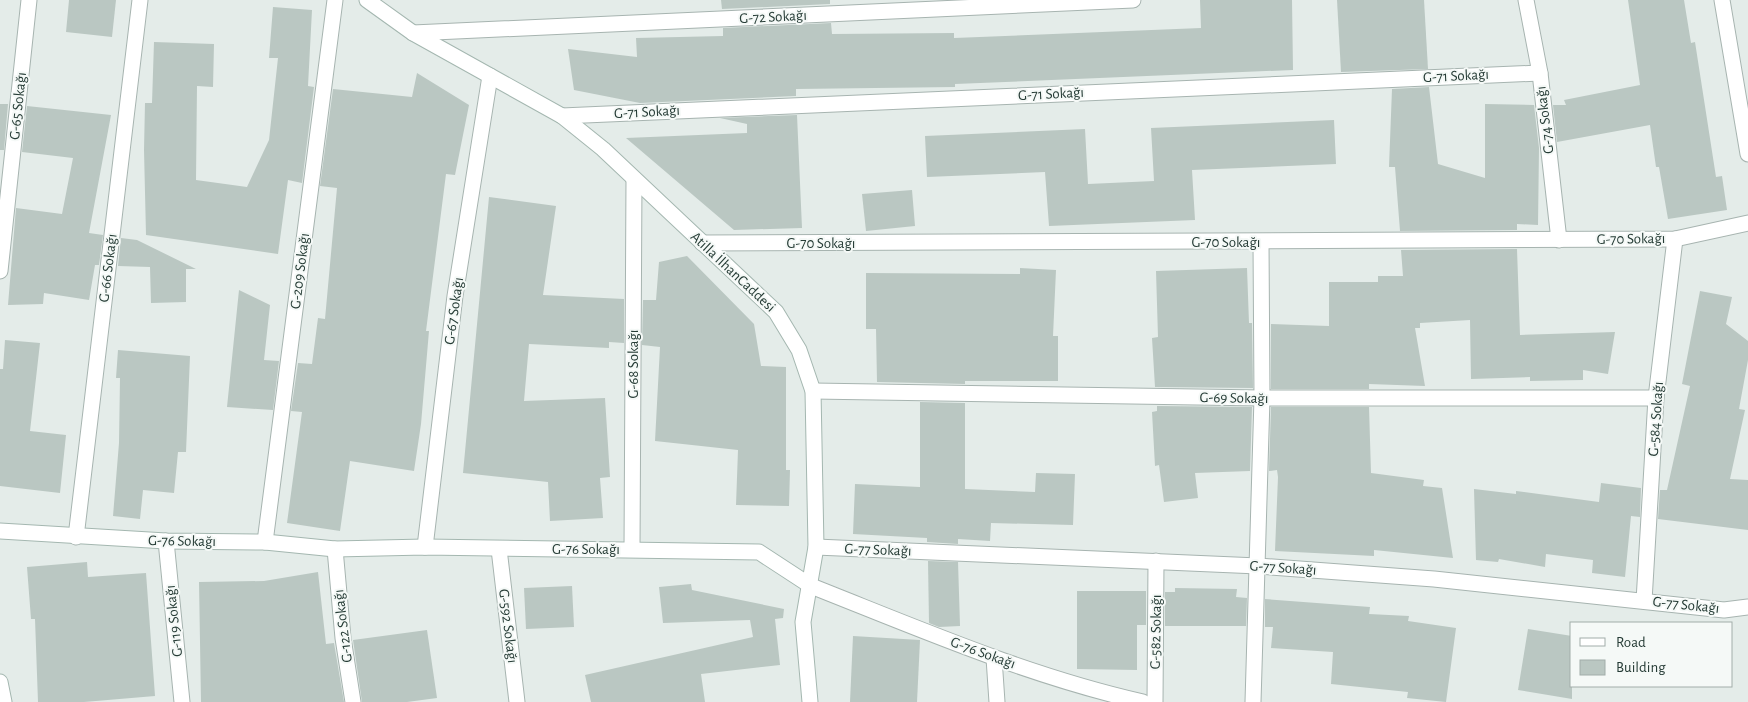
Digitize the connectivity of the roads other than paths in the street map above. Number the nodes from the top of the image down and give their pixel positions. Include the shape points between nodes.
1 (30, 0) edge
2 (140, 0) edge
3 (335, 0) edge
4 (367, 0) edge
5 (1133, 0) edge
6 (1526, 0) edge
7 (1722, 0) edge
8 (413, 33) junction
9 (1540, 73) junction
10 (490, 76) junction
11 (562, 116) junction
12 (1748, 154) edge
13 (634, 179) junction
14 (1748, 223) edge
15 (1675, 239) junction
16 (1559, 240) junction
17 (1261, 242) junction
18 (702, 243) junction
19 (0, 271) edge
20 (813, 391) junction
21 (1262, 398) junction
22 (1656, 398) junction
23 (0, 531) edge
24 (76, 536) junction
25 (166, 541) junction
26 (265, 542) junction
27 (425, 547) junction
28 (816, 547) junction
29 (335, 549) junction
30 (498, 549) junction
31 (632, 549) junction
32 (1156, 561) junction
33 (1258, 566) junction
34 (811, 586) junction
35 (1644, 601) junction
36 (1748, 607) edge
37 (994, 658) junction
38 (0, 682) edge
39 (4, 702) edge
40 (182, 702) edge
41 (353, 702) edge
42 (517, 702) edge
43 (810, 702) edge
44 (997, 702) edge
45 (1142, 702) edge
46 (1155, 702) edge
47 (1253, 702) edge

1 - 19 street, G-65 Sokağı
2 - 24 street, G-66 Sokağı
3 - 26 street, G-209 Sokağı
4 - 8 street, Atilla İlhanCaddesi
5 - 8 street, G-72 Sokağı
6 - 9 street, G-74 Sokağı
7 - 12 street
8 - 10 street, Atilla İlhanCaddesi
9 - 11 street, G-71 Sokağı
9 - 16 street, G-74 Sokağı
10 - 11 street, Atilla İlhanCaddesi
10 - 27 street, G-67 Sokağı via 455,296
11 - 13 street, Atilla İlhanCaddesi
13 - 18 street, Atilla İlhanCaddesi
13 - 31 street, G-68 Sokağı
14 - 15 street, G-70 Sokağı
15 - 16 street, G-70 Sokağı
15 - 22 street, G-584 Sokağı
16 - 17 street, G-70 Sokağı
17 - 18 street, G-70 Sokağı
17 - 21 street
18 - 20 street, Atilla İlhanCaddesi via 776,312 799,350
20 - 21 street, G-69 Sokağı
20 - 28 street, Atilla İlhanCaddesi
21 - 22 street, G-69 Sokağı
21 - 33 street
22 - 35 street, G-584 Sokağı
23 - 24 street, G-76 Sokağı
24 - 25 street, G-76 Sokağı
25 - 26 street, G-76 Sokağı
25 - 40 street, G-119 Sokağı
26 - 29 street, G-76 Sokağı
27 - 29 street, G-76 Sokağı
27 - 30 street, G-76 Sokağı
28 - 32 street, G-77 Sokağı
28 - 34 street, Atilla İlhanCaddesi
29 - 41 street, G-122 Sokağı
30 - 31 street, G-76 Sokağı
30 - 42 street, G-592 Sokağı
31 - 34 street, G-76 Sokağı via 759,552
32 - 33 street, G-77 Sokağı
32 - 46 street, G-582 Sokağı
33 - 35 street, G-77 Sokağı via 1434,579
33 - 47 street
34 - 37 street, G-76 Sokağı
34 - 43 street, Atilla İlhanCaddesi via 803,622
35 - 36 street, G-77 Sokağı via 1724,610
37 - 44 street
37 - 45 street, G-76 Sokağı via 1093,691
38 - 39 street

